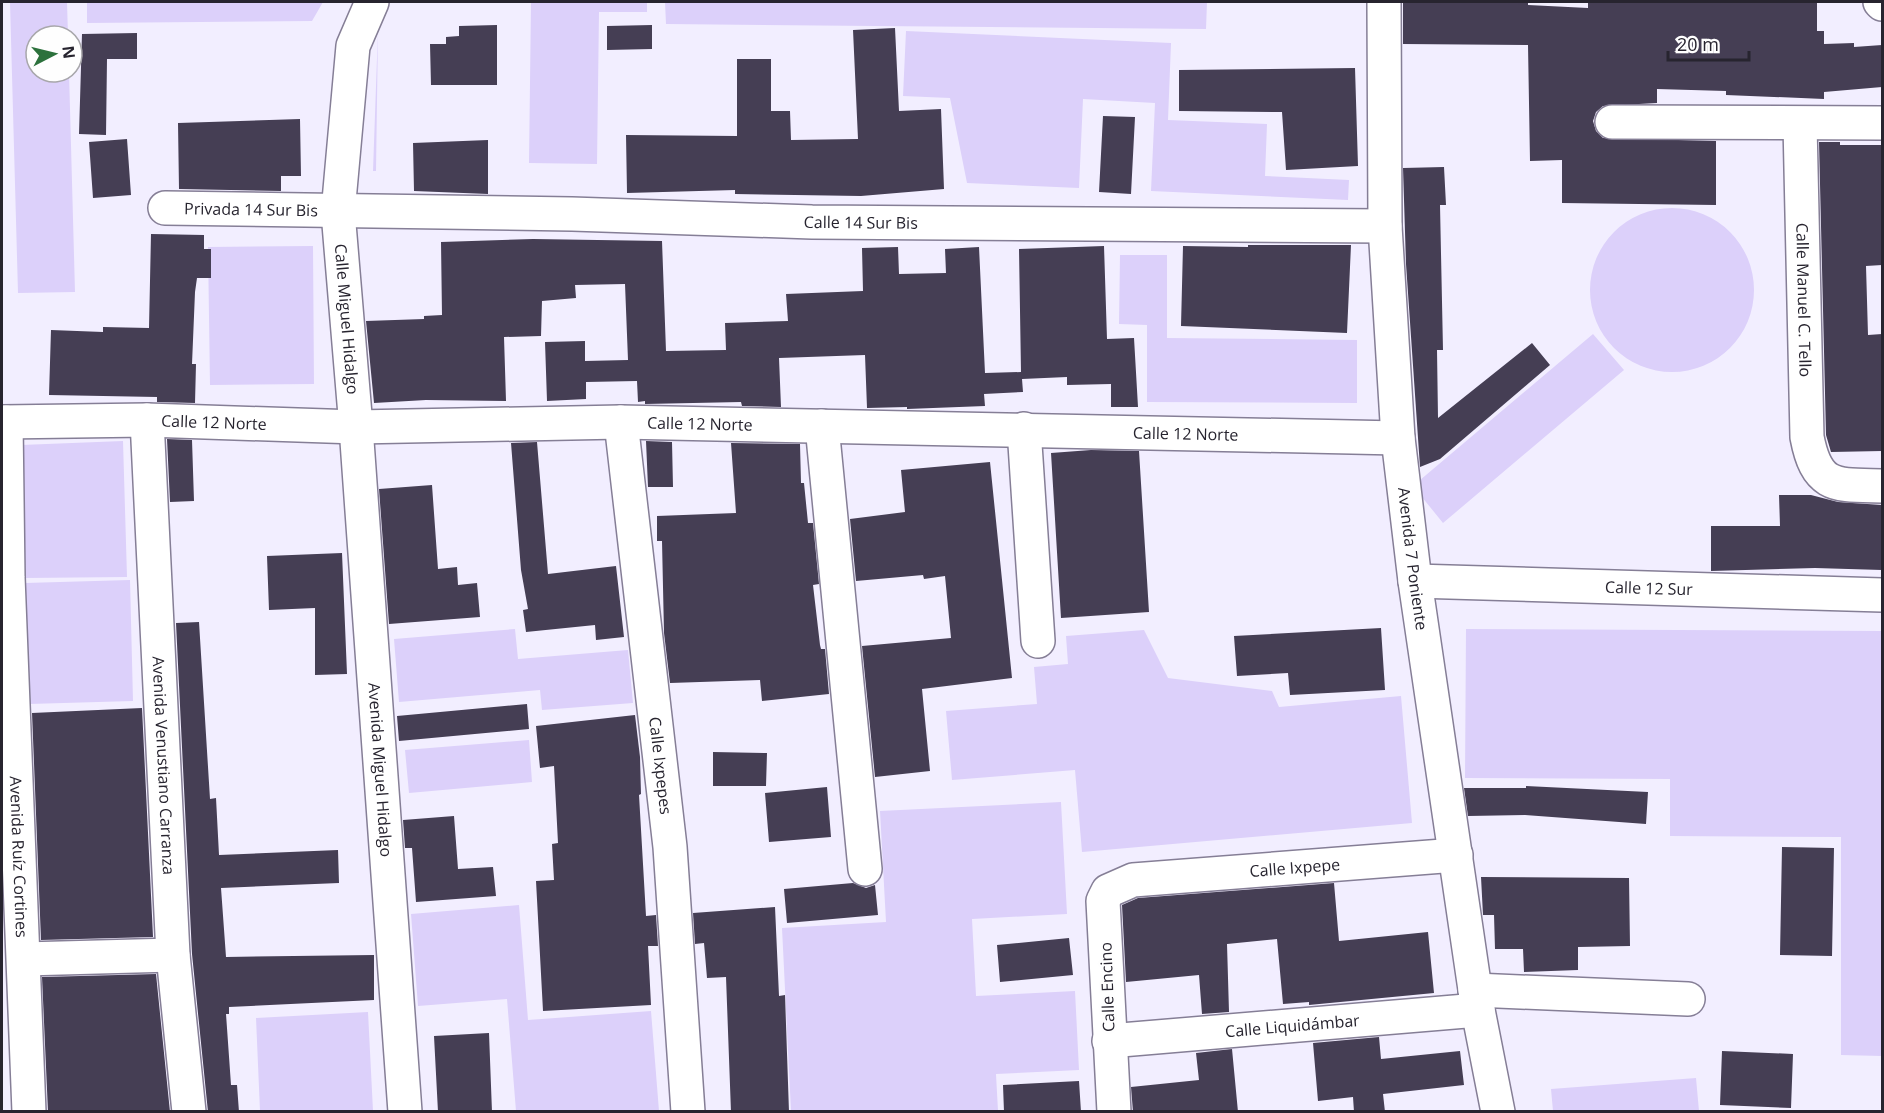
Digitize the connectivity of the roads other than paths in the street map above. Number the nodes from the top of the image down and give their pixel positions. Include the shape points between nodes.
1 (1384, 2) edge
2 (368, 11) edge
3 (1612, 122) dead end
4 (1882, 123) edge
5 (1800, 124) junction
6 (165, 208) dead end
7 (338, 212) junction
8 (1385, 226) junction
9 (147, 420) junction
10 (4, 422) edge
11 (621, 422) junction
12 (822, 426) junction
13 (356, 427) junction
14 (1024, 429) junction
15 (1398, 438) junction
16 (1882, 486) edge
17 (5, 578) edge
18 (1415, 581) junction
19 (1882, 595) edge
20 (1038, 641) dead end
21 (1456, 855) junction
22 (865, 869) dead end
23 (1133, 880) joint
24 (173, 955) junction
25 (24, 959) junction
26 (1688, 999) dead end
27 (1476, 1000) junction
28 (1109, 1041) junction
29 (29, 1112) edge
30 (189, 1112) edge
31 (405, 1112) edge
32 (688, 1112) edge
33 (1114, 1112) edge
34 (1498, 1112) edge

1 - 8 street, Avenida 7 Poniente
2 - 7 street, Calle Miguel Hidalgo via 353,46
3 - 5 street
4 - 5 street
5 - 16 street, Calle Manuel C. Tello via 1807,437 1811,460 1820,474 1833,483
6 - 7 street, Privada 14 Sur Bis
7 - 8 street, Calle 14 Sur Bis via 812,222
7 - 13 street, Calle Miguel Hidalgo
8 - 15 street, Avenida 7 Poniente
9 - 10 street, Calle 12 Norte
9 - 13 street, Calle 12 Norte
9 - 24 street, Avenida Venustiano Carranza
10 - 17 street, Avenida Ruíz Cortines
11 - 12 street, Calle 12 Norte
11 - 13 street, Calle 12 Norte
11 - 32 street, Calle Ixpepes via 670,847
12 - 14 street, Calle 12 Norte
12 - 22 street
13 - 31 street, Avenida Miguel Hidalgo
14 - 15 street, Calle 12 Norte
14 - 20 street
15 - 18 street, Avenida 7 Poniente
17 - 25 street, Avenida Ruíz Cortines
18 - 19 street, Calle 12 Sur
18 - 21 street, Avenida 7 Poniente
21 - 23 street, Calle Ixpepe
21 - 27 street, Avenida 7 Poniente
23 - 28 street, Calle Encino via 1108,891 1103,901
24 - 25 street
24 - 30 street, Avenida Venustiano Carranza
25 - 29 street, Avenida Ruíz Cortines
26 - 27 street, Calle Liquidámbar
27 - 28 street, Calle Liquidámbar
27 - 34 street, Avenida 7 Poniente
28 - 33 street, Calle Encino

